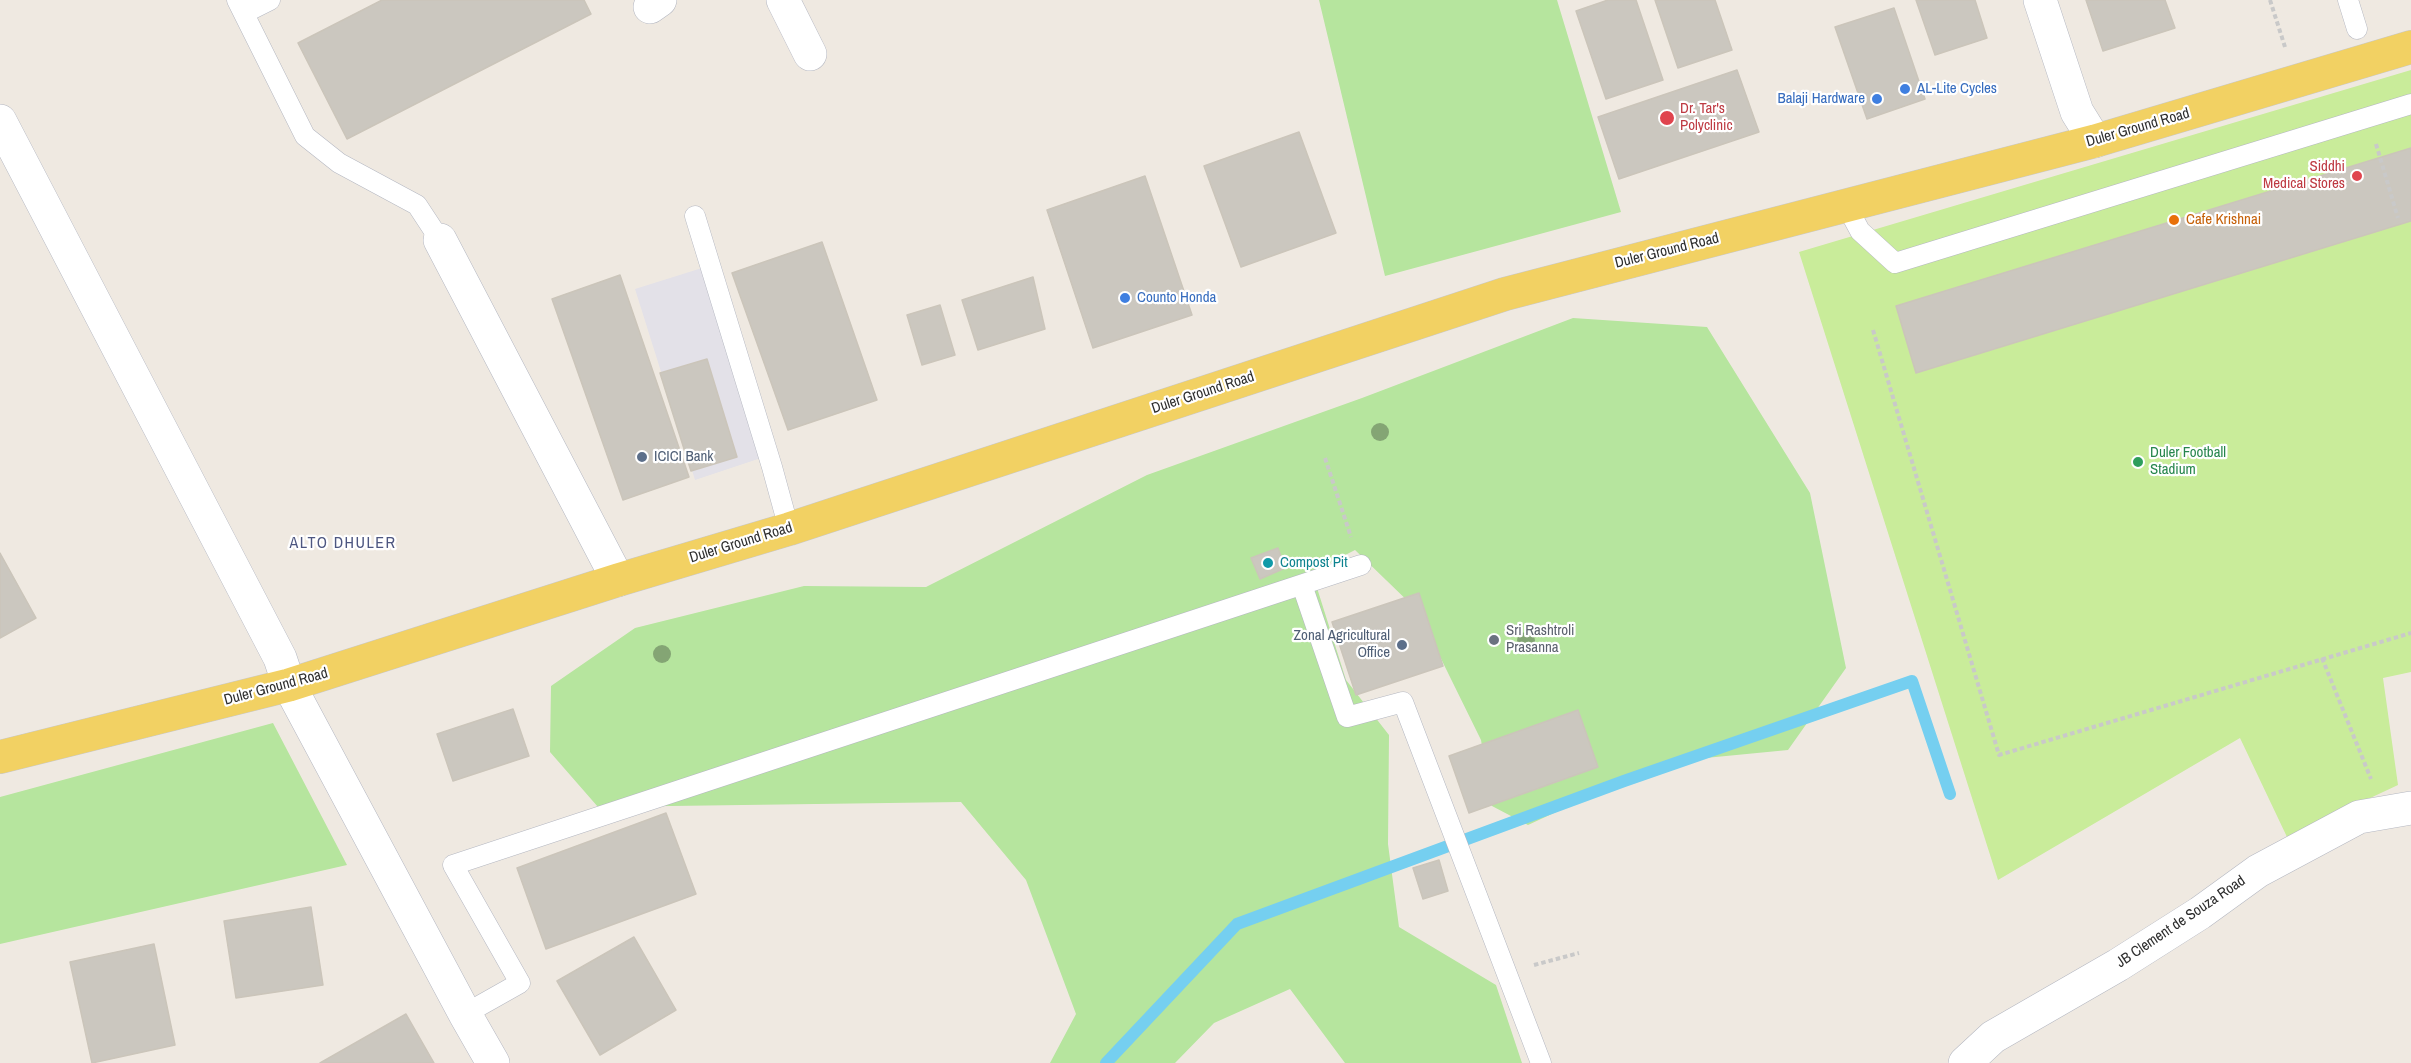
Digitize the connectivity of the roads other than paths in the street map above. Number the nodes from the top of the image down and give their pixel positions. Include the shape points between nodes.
1 (270, 0) edge
2 (783, 0) edge
3 (2040, 0) edge
4 (2348, 0) edge
5 (240, 7) edge
6 (2357, 29) dead end
7 (2411, 47) edge
8 (810, 54) dead end
9 (2411, 104) edge
10 (0, 121) edge
11 (2095, 141) junction
12 (1845, 205) junction
13 (695, 216) dead end
14 (441, 240) joint
15 (789, 529) junction
16 (1361, 566) road end
17 (618, 579) junction
18 (1302, 585) junction
19 (289, 685) junction
20 (0, 757) edge
21 (2411, 808) edge
22 (465, 1014) junction
23 (494, 1063) edge
24 (1541, 1063) edge
25 (1965, 1063) edge

1 - 5 lane
2 - 8 street
3 - 11 street via 2077,112
4 - 6 lane
5 - 14 lane via 305,136 339,163 417,205
7 - 11 main road, Duler Ground Road
9 - 12 lane via 1895,263 1860,231
10 - 19 street via 280,658
11 - 12 main road, Duler Ground Road
12 - 15 main road, Duler Ground Road via 1505,294
13 - 15 lane
14 - 17 street
15 - 17 main road, Duler Ground Road
16 - 18 lane
17 - 19 main road, Duler Ground Road
18 - 22 lane via 453,865 520,983
18 - 24 lane via 1347,717 1403,702
19 - 20 main road, Duler Ground Road
19 - 22 street
21 - 25 street, JB Clement de Souza Road via 2358,817 2258,871 2191,919 1993,1037
22 - 23 street

